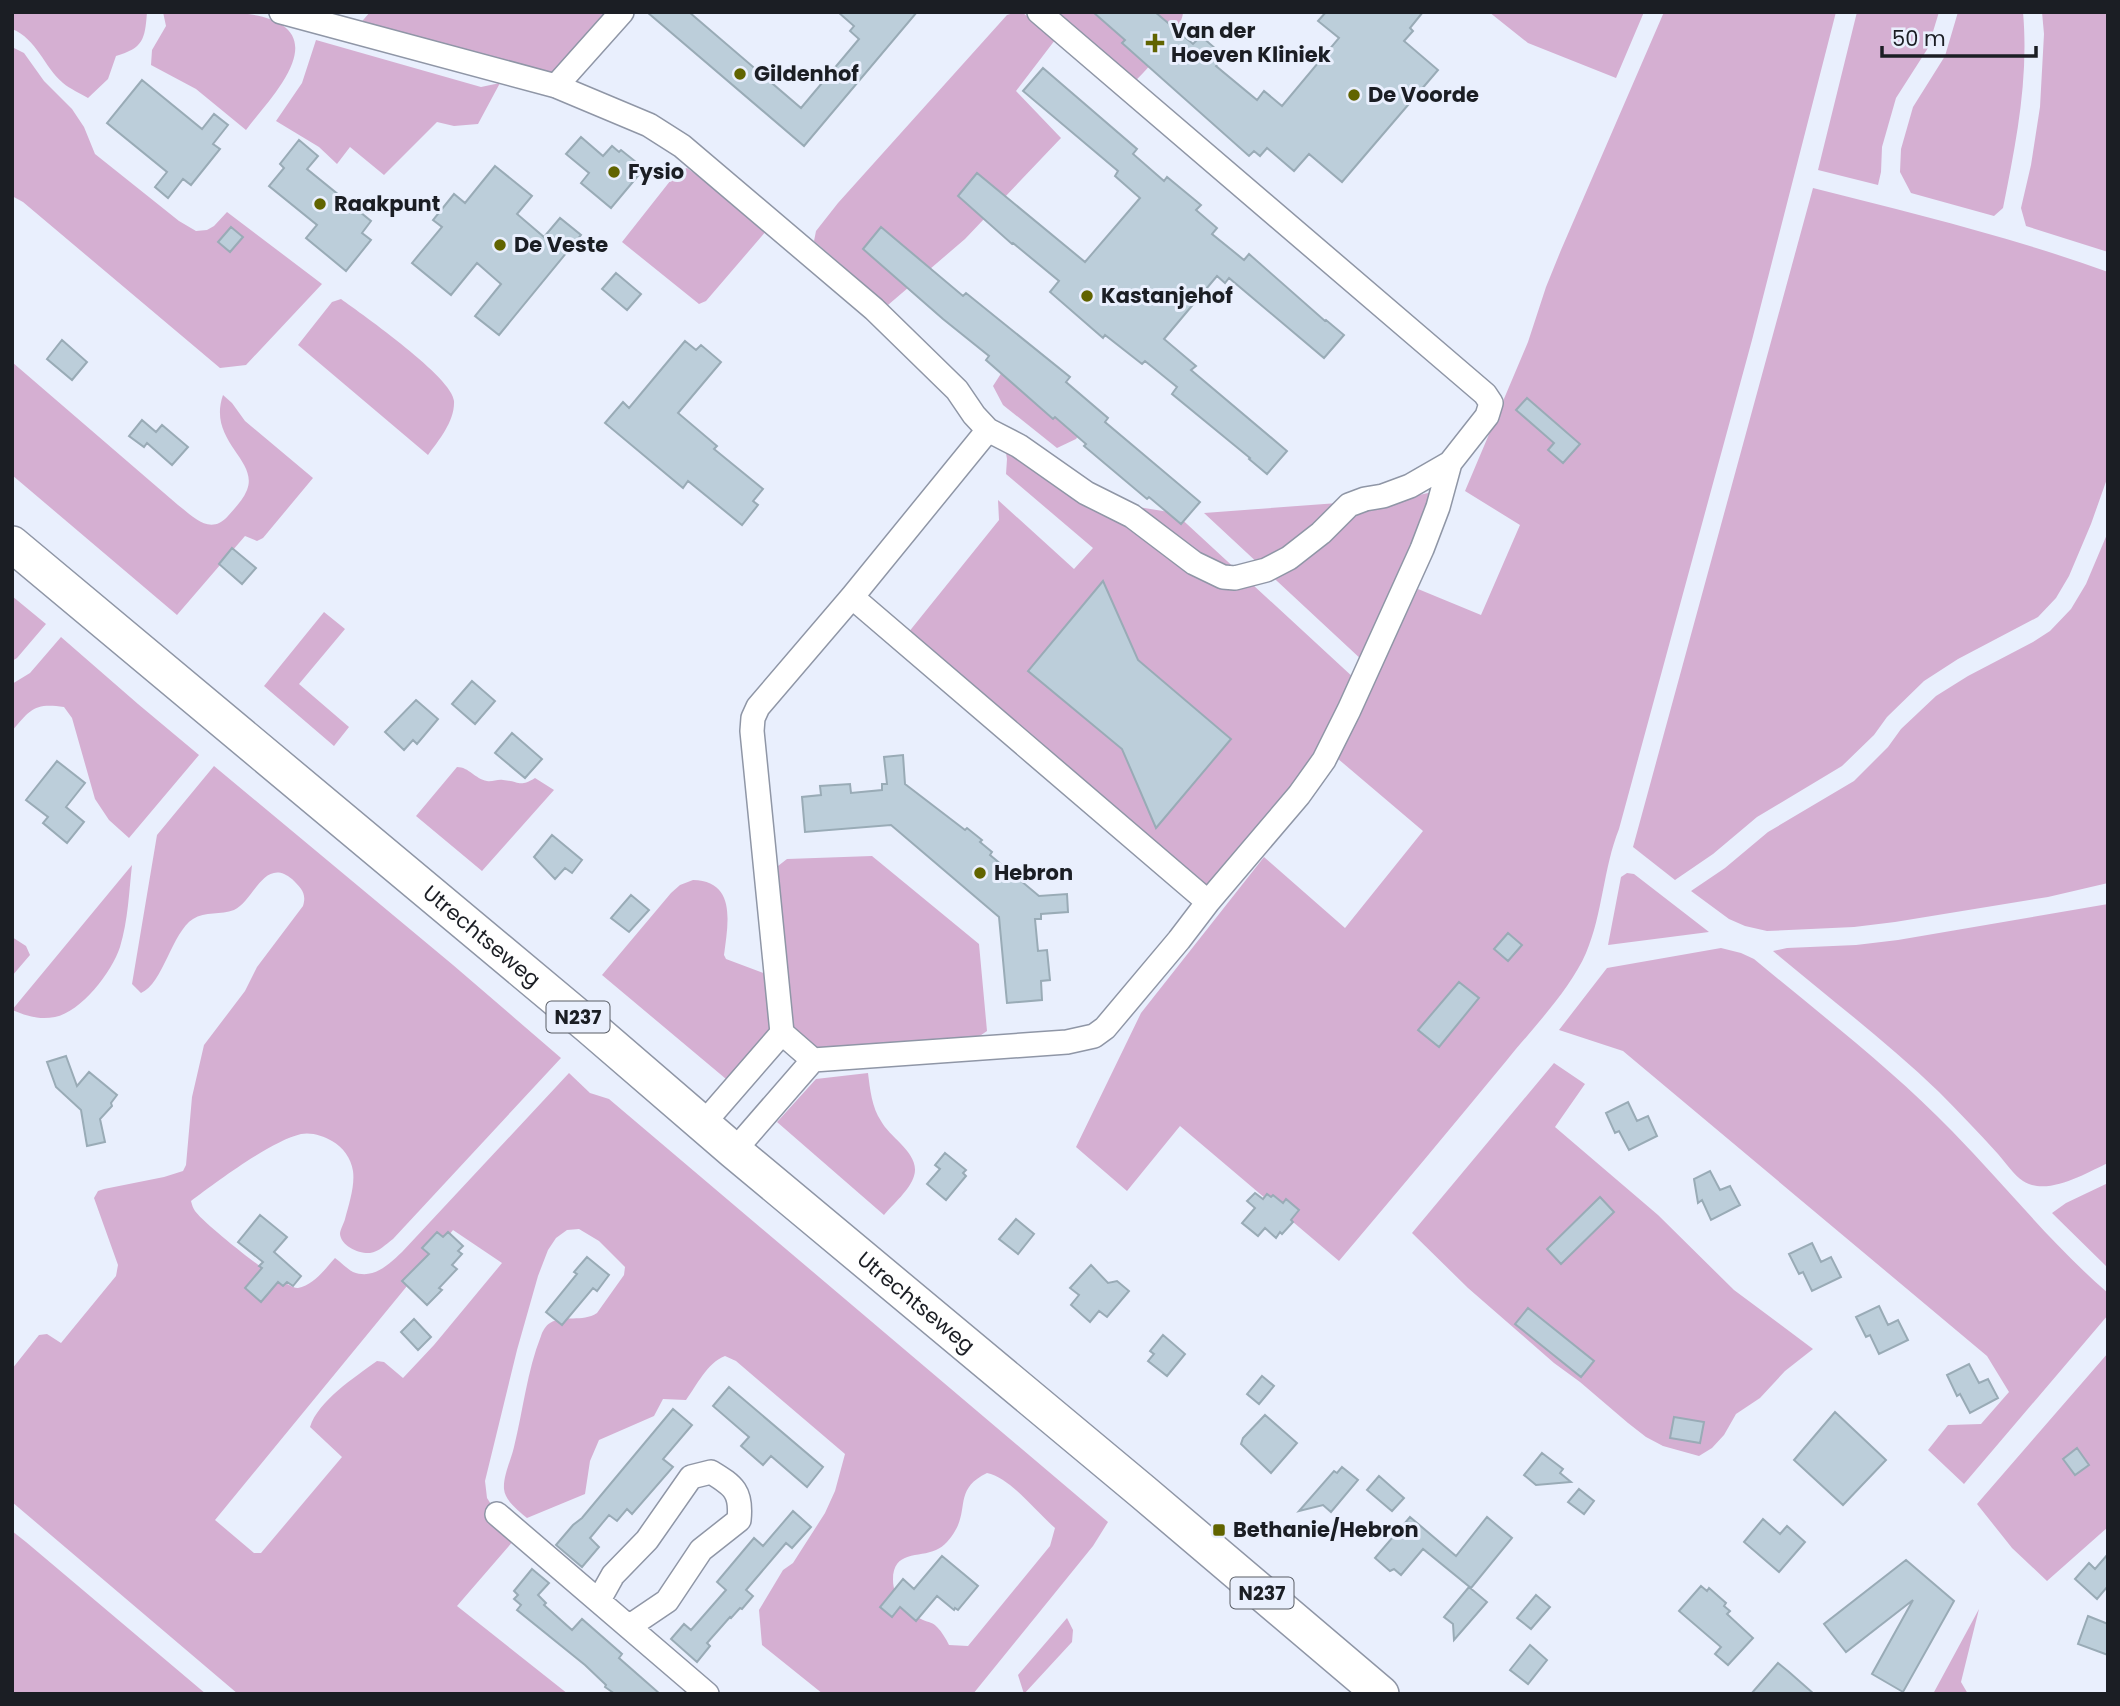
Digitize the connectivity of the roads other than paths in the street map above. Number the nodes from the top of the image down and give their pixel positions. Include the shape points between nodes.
1 (281, 12) edge
2 (622, 12) edge
3 (1039, 12) edge
4 (556, 86) junction
5 (988, 430) junction
6 (1450, 463) junction
7 (12, 544) edge
8 (852, 597) junction
9 (1208, 902) junction
10 (782, 1033) junction
11 (813, 1060) junction
12 (703, 1124) junction
13 (734, 1151) junction
14 (497, 1514) dead end
15 (599, 1600) junction
16 (630, 1626) junction
17 (707, 1694) edge
18 (1381, 1694) edge

1 - 4 street
2 - 4 street
3 - 6 street via 1489,399 1487,416
4 - 5 street via 649,125 682,146 874,309 957,390
5 - 6 street via 1086,493 1132,516 1194,563 1235,578 1289,558 1349,505 1410,486
5 - 8 street
6 - 9 street via 1422,549 1324,760
7 - 12 main road, Utrechtseweg / N237
8 - 9 street
8 - 10 street via 753,718
9 - 11 street via 1094,1036 1067,1042
10 - 11 street
10 - 12 street
11 - 13 street
12 - 13 main road, Utrechtseweg / N237
13 - 18 main road, Utrechtseweg / N237
14 - 15 street
15 - 16 street
15 - 16 street via 612,1575 648,1540 691,1477 711,1472 729,1483 741,1502 738,1520 701,1550 667,1601
16 - 17 street

